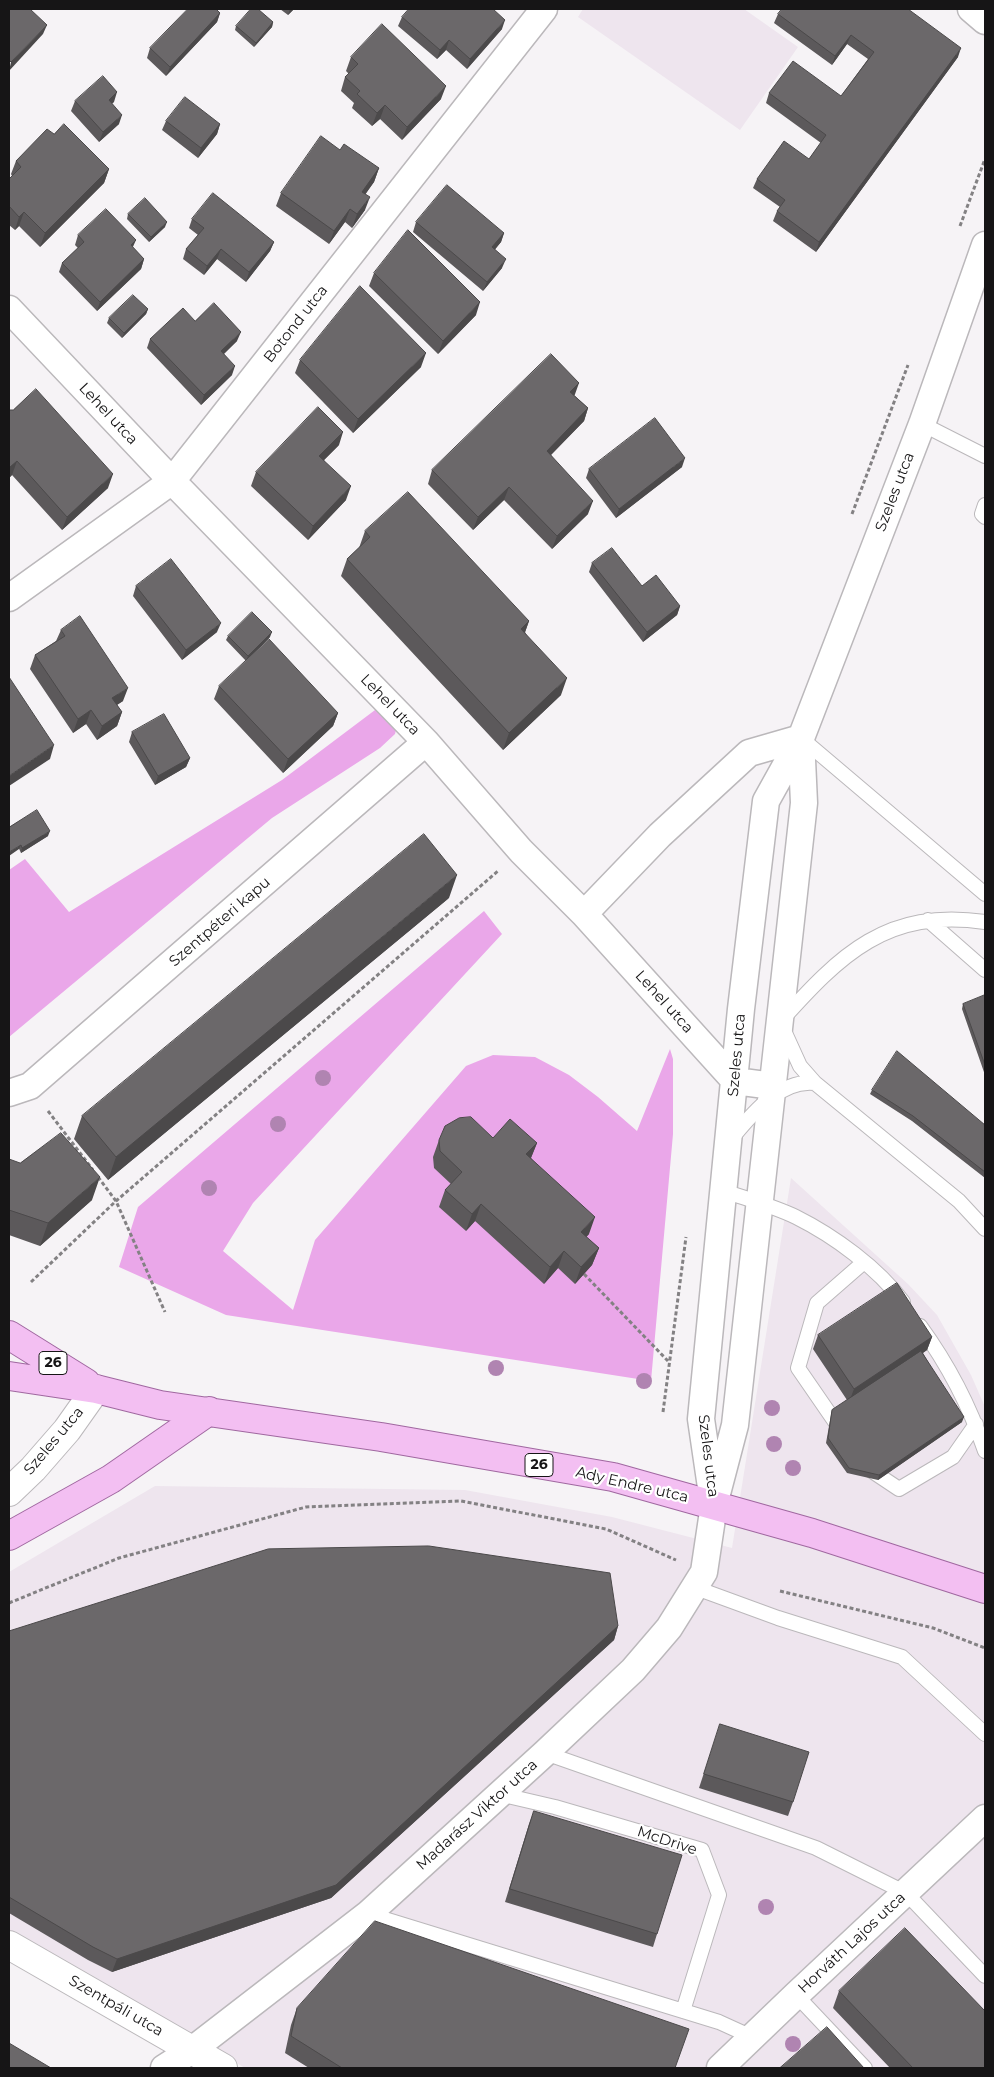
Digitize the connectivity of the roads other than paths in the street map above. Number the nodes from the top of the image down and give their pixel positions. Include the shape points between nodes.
1 (544, 9) edge
2 (971, 9) edge
3 (985, 21) edge
4 (985, 245) edge
5 (9, 309) edge
6 (922, 424) junction
7 (985, 456) edge
8 (172, 481) junction
9 (985, 505) edge
10 (985, 517) edge
11 (9, 598) edge
12 (801, 738) junction
13 (426, 742) junction
14 (985, 894) edge
15 (584, 914) junction
16 (928, 920) junction
17 (985, 922) edge
18 (985, 970) edge
19 (780, 1022) junction
20 (735, 1081) junction
21 (815, 1083) junction
22 (19, 1089) edge
23 (773, 1092) junction
24 (729, 1141) junction
25 (724, 1192) junction
26 (760, 1204) junction
27 (985, 1229) edge
28 (864, 1262) junction
29 (10, 1335) edge
30 (9, 1376) edge
31 (96, 1389) junction
32 (209, 1412) junction
33 (976, 1424) junction
34 (846, 1438) edge
35 (985, 1451) edge
36 (857, 1454) edge
37 (9, 1492) edge
38 (714, 1505) junction
39 (9, 1536) edge
40 (700, 1580) junction
41 (985, 1589) edge
42 (985, 1734) edge
43 (546, 1753) junction
44 (499, 1794) junction
45 (985, 1818) edge
46 (906, 1894) junction
47 (368, 1914) junction
48 (9, 1945) edge
49 (985, 1976) edge
50 (796, 1995) junction
51 (683, 2011) junction
52 (752, 2037) junction
53 (192, 2050) junction
54 (164, 2068) edge
55 (223, 2068) edge
56 (720, 2068) edge
57 (866, 2068) edge

1 - 8 street, Botond utca
2 - 3 street
4 - 6 street, Szeles utca
5 - 8 street, Lehel utca
6 - 7 lane
6 - 12 street, Szeles utca
8 - 11 street, Botond utca
8 - 13 street, Lehel utca
9 - 10 lane via 982,514
12 - 14 lane
12 - 15 street via 749,753 660,835
12 - 19 street, Szeles utca via 804,803
12 - 20 street, Szeles utca via 766,802
13 - 15 street, Lehel utca via 521,851
13 - 22 street, Szentpéteri kapu
15 - 20 street, Lehel utca
16 - 17 lane
16 - 18 lane
16 - 19 lane via 900,926 869,939 814,984
19 - 21 lane via 800,1066
19 - 23 street, Szeles utca
20 - 23 street
20 - 24 street, Szeles utca
21 - 23 lane via 805,1082
21 - 27 lane via 959,1200
23 - 24 lane
23 - 26 street, Szeles utca
24 - 25 street, Szeles utca
25 - 26 lane
25 - 38 street, Szeles utca via 701,1419
26 - 28 lane via 795,1216
26 - 38 street, Szeles utca via 735,1425
28 - 33 lane via 900,1299 929,1339
28 - 34 lane via 817,1304 798,1368
29 - 31 main road, 26
30 - 31 main road, 26
31 - 32 main road, 26 via 160,1406
31 - 37 street, Szeles utca via 67,1430
32 - 38 main road, Ady Endre utca / 26 via 381,1437 613,1477
32 - 39 main road via 111,1479
33 - 35 lane
33 - 36 lane via 953,1457 899,1489 868,1469
38 - 40 street, Madarász Viktor utca
38 - 41 main road, Ady Endre utca / 26
40 - 42 lane via 778,1618 902,1657
40 - 43 street, Madarász Viktor utca via 669,1628 633,1670
43 - 44 street, Madarász Viktor utca
43 - 46 lane via 816,1848
44 - 47 street, Madarász Viktor utca
44 - 51 lane, McDrive via 556,1807 702,1850 719,1895
45 - 46 street, Horváth Lajos utca
46 - 49 lane
46 - 50 street, Horváth Lajos utca
47 - 51 lane
47 - 53 street, Madarász Viktor utca
48 - 53 street, Szentpáli utca
50 - 52 street, Horváth Lajos utca
50 - 57 lane
51 - 52 lane
52 - 56 street, Horváth Lajos utca
53 - 54 street, Madarász Viktor utca
53 - 55 street, Szentpáli utca

